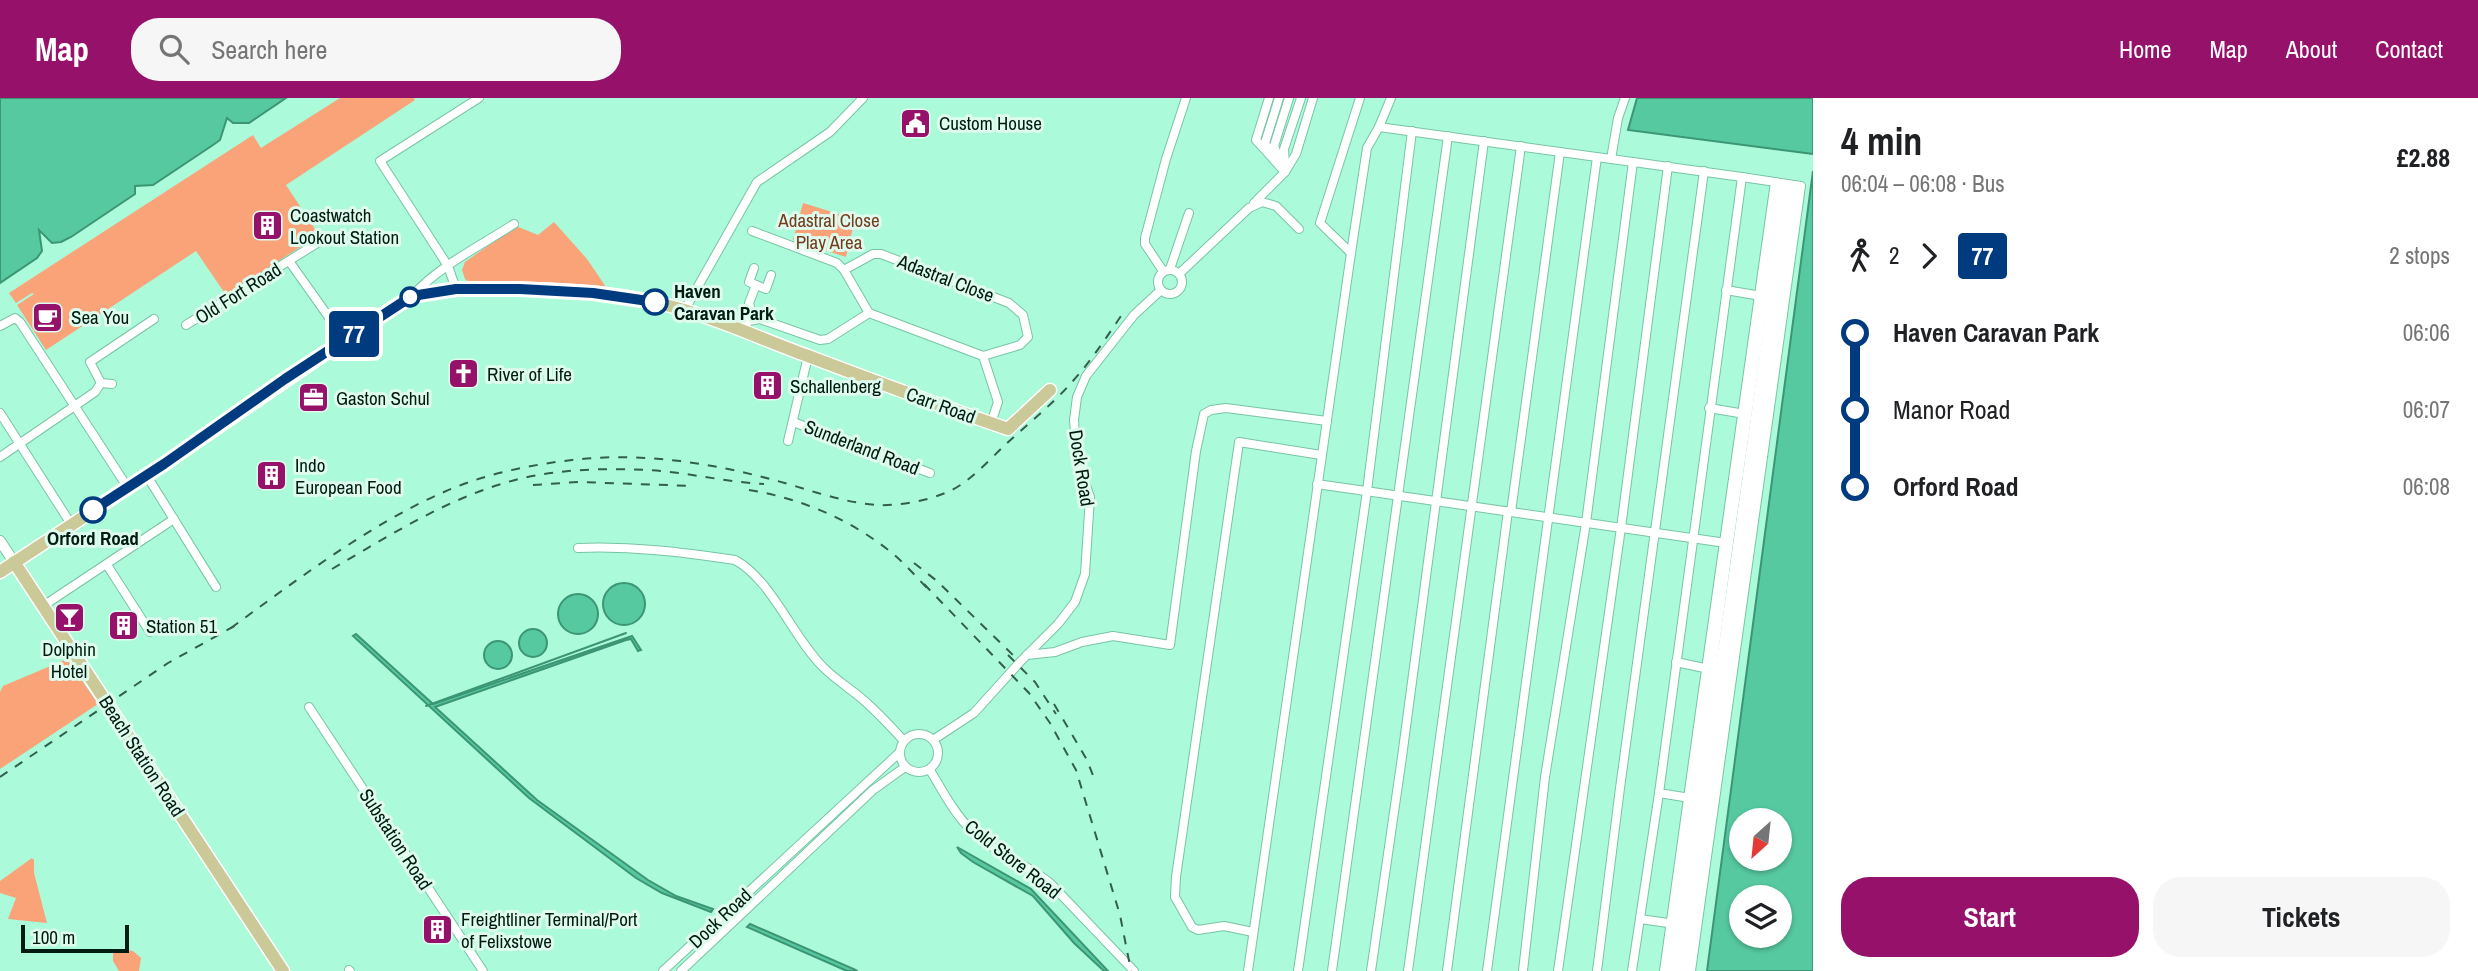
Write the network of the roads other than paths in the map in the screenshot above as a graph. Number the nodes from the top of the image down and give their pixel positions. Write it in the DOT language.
graph roads {
  1 [pos="479,98"];
  2 [pos="863,98"];
  3 [pos="1186,98"];
  4 [pos="1269,98"];
  5 [pos="1279,98"];
  6 [pos="1292,98"];
  7 [pos="1301,98"];
  8 [pos="1313,98"];
  9 [pos="1360,98"];
  10 [pos="1391,98"];
  11 [pos="1625,98"];
  12 [pos="1379,127"];
  13 [pos="1412,131"];
  14 [pos="1448,136"];
  15 [pos="1484,141"];
  16 [pos="1521,146"];
  17 [pos="1560,152"];
  18 [pos="1597,157"];
  19 [pos="1611,159"];
  20 [pos="1633,162"];
  21 [pos="1668,166"];
  22 [pos="1704,171"];
  23 [pos="1285,172"];
  24 [pos="1742,177"];
  25 [pos="1785,183"];
  26 [pos="1249,208"];
  27 [pos="1189,214"];
  28 [pos="513,224"];
  29 [pos="1299,229"];
  30 [pos="752,231"];
  31 [pos="322,240"];
  32 [pos="1350,253"];
  33 [pos="289,261"];
  34 [pos="448,266"];
  35 [pos="754,268"];
  36 [pos="1167,270"];
  37 [pos="844,271"];
  38 [pos="1180,273"];
  39 [pos="771,275"];
  40 [pos="756,285"];
  41 [pos="456,289"];
  42 [pos="1161,290"];
  43 [pos="1726,290"];
  44 [pos="412,296"];
  45 [pos="1771,298"];
  46 [pos="684,311"];
  47 [pos="869,313"];
  48 [pos="753,318"];
  49 [pos="153,319"];
  50 [pos="187,325"];
  51 [pos="0,326"];
  52 [pos="744,331"];
  53 [pos="345,341"];
  54 [pos="808,356"];
  55 [pos="983,356"];
  56 [pos="101,383"];
  57 [pos="112,384"];
  58 [pos="1051,390"];
  59 [pos="74,407"];
  60 [pos="1710,408"];
  61 [pos="0,414"];
  62 [pos="1754,415"];
  63 [pos="1327,421"];
  64 [pos="793,422"];
  65 [pos="991,424"];
  66 [pos="788,442"];
  67 [pos="20,444"];
  68 [pos="1321,455"];
  69 [pos="0,457"];
  70 [pos="930,473"];
  71 [pos="147,476"];
  72 [pos="1317,484"];
  73 [pos="128,488"];
  74 [pos="1367,491"];
  75 [pos="1399,496"];
  76 [pos="1436,501"];
  77 [pos="1471,506"];
  78 [pos="1509,512"];
  79 [pos="1547,517"];
  80 [pos="174,519"];
  81 [pos="1586,523"];
  82 [pos="71,524"];
  83 [pos="1621,528"];
  84 [pos="1656,533"];
  85 [pos="1692,538"];
  86 [pos="0,541"];
  87 [pos="1736,544"];
  88 [pos="578,548"];
  89 [pos="14,562"];
  90 [pos="107,565"];
  91 [pos="0,572"];
  92 [pos="216,587"];
  93 [pos="43,606"];
  94 [pos="150,632"];
  95 [pos="1027,655"];
  96 [pos="1676,662"];
  97 [pos="1719,672"];
  98 [pos="309,707"];
  99 [pos="933,740"];
  100 [pos="904,741"];
  101 [pos="900,752"];
  102 [pos="905,767"];
  103 [pos="930,770"];
  104 [pos="1659,793"];
  105 [pos="1701,800"];
  106 [pos="1640,919"];
  107 [pos="1684,925"];
  108 [pos="1253,932"];
  109 [pos="284,971"];
  110 [pos="484,971"];
  111 [pos="663,971"];
  112 [pos="681,971"];
  113 [pos="1134,971"];
  114 [pos="1248,971"];
  115 [pos="1298,971"];
  116 [pos="1332,971"];
  117 [pos="1371,971"];
  118 [pos="1408,971"];
  119 [pos="1447,971"];
  120 [pos="1487,971"];
  121 [pos="1523,971"];
  122 [pos="1558,971"];
  123 [pos="1597,971"];
  124 [pos="1632,971"];
  125 [pos="1664,971"];
  126 [pos="1671,971"];
  127 [pos="1677,971"];
  128 [pos="1684,971"];
  129 [pos="1691,971"];
  1 -- 34 [label="street"];
  2 -- 46 [label="street"];
  3 -- 36 [label="street"];
  4 -- 23 [label="street"];
  5 -- 23 [label="street"];
  6 -- 23 [label="street"];
  7 -- 23 [label="street"];
  8 -- 23 [label="street"];
  9 -- 32 [label="street"];
  10 -- 12 [label="street"];
  11 -- 19 [label="street"];
  12 -- 13 [label="street"];
  12 -- 32 [label="street"];
  13 -- 14 [label="street"];
  13 -- 74 [label="street"];
  14 -- 15 [label="street"];
  14 -- 75 [label="street"];
  15 -- 16 [label="street"];
  15 -- 76 [label="street"];
  16 -- 17 [label="street"];
  16 -- 77 [label="street"];
  17 -- 18 [label="street"];
  17 -- 78 [label="street"];
  18 -- 19 [label="street"];
  18 -- 79 [label="street"];
  19 -- 20 [label="street"];
  20 -- 21 [label="street"];
  20 -- 81 [label="street"];
  21 -- 22 [label="street"];
  21 -- 83 [label="street"];
  22 -- 24 [label="street"];
  22 -- 84 [label="street"];
  23 -- 26 [label="street"];
  24 -- 25 [label="street"];
  24 -- 43 [label="street"];
  25 -- 45 [label="street"];
  25 -- 45 [label="street"];
  25 -- 45 [label="street"];
  26 -- 29 [label="street"];
  26 -- 38 [label="street"];
  27 -- 36 [label="street"];
  28 -- 34 [label="street"];
  30 -- 37 [label="street"];
  31 -- 33 [label="street, Old Fort Road"];
  32 -- 63 [label="street"];
  33 -- 50 [label="street, Old Fort Road"];
  33 -- 53 [label="street, Old Fort Road"];
  34 -- 41 [label="street"];
  34 -- 44 [label="street"];
  35 -- 40 [label="street"];
  36 -- 38 [label="street"];
  36 -- 42 [label="street"];
  37 -- 47 [label="street"];
  37 -- 55 [label="street, Adastral Close"];
  38 -- 42 [label="street"];
  39 -- 40 [label="street"];
  40 -- 48 [label="street"];
  41 -- 44 [label="main road, Carr Road"];
  41 -- 46 [label="main road, Carr Road"];
  42 -- 95 [label="street, Dock Road"];
  43 -- 45 [label="street"];
  43 -- 60 [label="street"];
  44 -- 53 [label="main road"];
  45 -- 62 [label="street"];
  45 -- 62 [label="street"];
  45 -- 62 [label="street"];
  46 -- 52 [label="main road, Carr Road"];
  47 -- 48 [label="street"];
  47 -- 55 [label="street"];
  48 -- 52 [label="street"];
  49 -- 56 [label="street"];
  51 -- 59 [label="street"];
  52 -- 54 [label="main road, Carr Road"];
  53 -- 71 [label="main road"];
  54 -- 64 [label="street"];
  54 -- 65 [label="main road, Carr Road"];
  55 -- 65 [label="street"];
  56 -- 57 [label="street"];
  56 -- 59 [label="street"];
  58 -- 65 [label="main road, Carr Road"];
  59 -- 67 [label="street"];
  59 -- 73 [label="street"];
  60 -- 62 [label="street"];
  60 -- 85 [label="street"];
  61 -- 67 [label="street"];
  62 -- 87 [label="street"];
  62 -- 87 [label="street"];
  62 -- 87 [label="street"];
  63 -- 68 [label="street"];
  63 -- 95 [label="street"];
  64 -- 66 [label="street"];
  64 -- 70 [label="street, Sunderland Road"];
  67 -- 69 [label="street"];
  67 -- 82 [label="street"];
  68 -- 72 [label="street"];
  68 -- 108 [label="street"];
  71 -- 73 [label="main road"];
  71 -- 80 [label="street"];
  72 -- 74 [label="street"];
  72 -- 108 [label="street"];
  73 -- 82 [label="main road"];
  74 -- 75 [label="street"];
  74 -- 115 [label="street"];
  75 -- 76 [label="street"];
  75 -- 116 [label="street"];
  76 -- 77 [label="street"];
  76 -- 117 [label="street"];
  77 -- 78 [label="street"];
  77 -- 118 [label="street"];
  78 -- 79 [label="street"];
  78 -- 119 [label="street"];
  79 -- 81 [label="street"];
  79 -- 120 [label="street"];
  80 -- 90 [label="street"];
  80 -- 92 [label="street"];
  81 -- 83 [label="street"];
  81 -- 121 [label="street"];
  82 -- 89 [label="main road"];
  83 -- 84 [label="street"];
  83 -- 122 [label="street"];
  84 -- 85 [label="street"];
  84 -- 123 [label="street"];
  85 -- 87 [label="street"];
  85 -- 96 [label="street"];
  86 -- 89 [label="street, Beach Station Road"];
  87 -- 97 [label="street"];
  87 -- 97 [label="street"];
  87 -- 97 [label="street"];
  88 -- 100 [label="street"];
  89 -- 91 [label="main road"];
  89 -- 93 [label="main road, Beach Station Road"];
  90 -- 93 [label="street"];
  90 -- 94 [label="street"];
  93 -- 109 [label="main road, Beach Station Road"];
  95 -- 99 [label="street, Dock Road"];
  96 -- 97 [label="street"];
  96 -- 104 [label="street"];
  97 -- 105 [label="street"];
  97 -- 105 [label="street"];
  97 -- 105 [label="street"];
  98 -- 110 [label="street, Substation Road"];
  99 -- 100 [label="street"];
  99 -- 103 [label="street"];
  100 -- 101 [label="street"];
  101 -- 102 [label="street"];
  101 -- 111 [label="street, Dock Road"];
  102 -- 103 [label="street"];
  102 -- 112 [label="street, Dock Road"];
  103 -- 113 [label="street, Cold Store Road"];
  104 -- 105 [label="street"];
  104 -- 106 [label="street"];
  105 -- 107 [label="street"];
  105 -- 107 [label="street"];
  105 -- 107 [label="street"];
  106 -- 107 [label="street"];
  106 -- 124 [label="street"];
  107 -- 125 [label="street"];
  107 -- 126 [label="street"];
  107 -- 127 [label="street"];
  107 -- 128 [label="street"];
  107 -- 129 [label="street"];
  108 -- 114 [label="street"];
}
